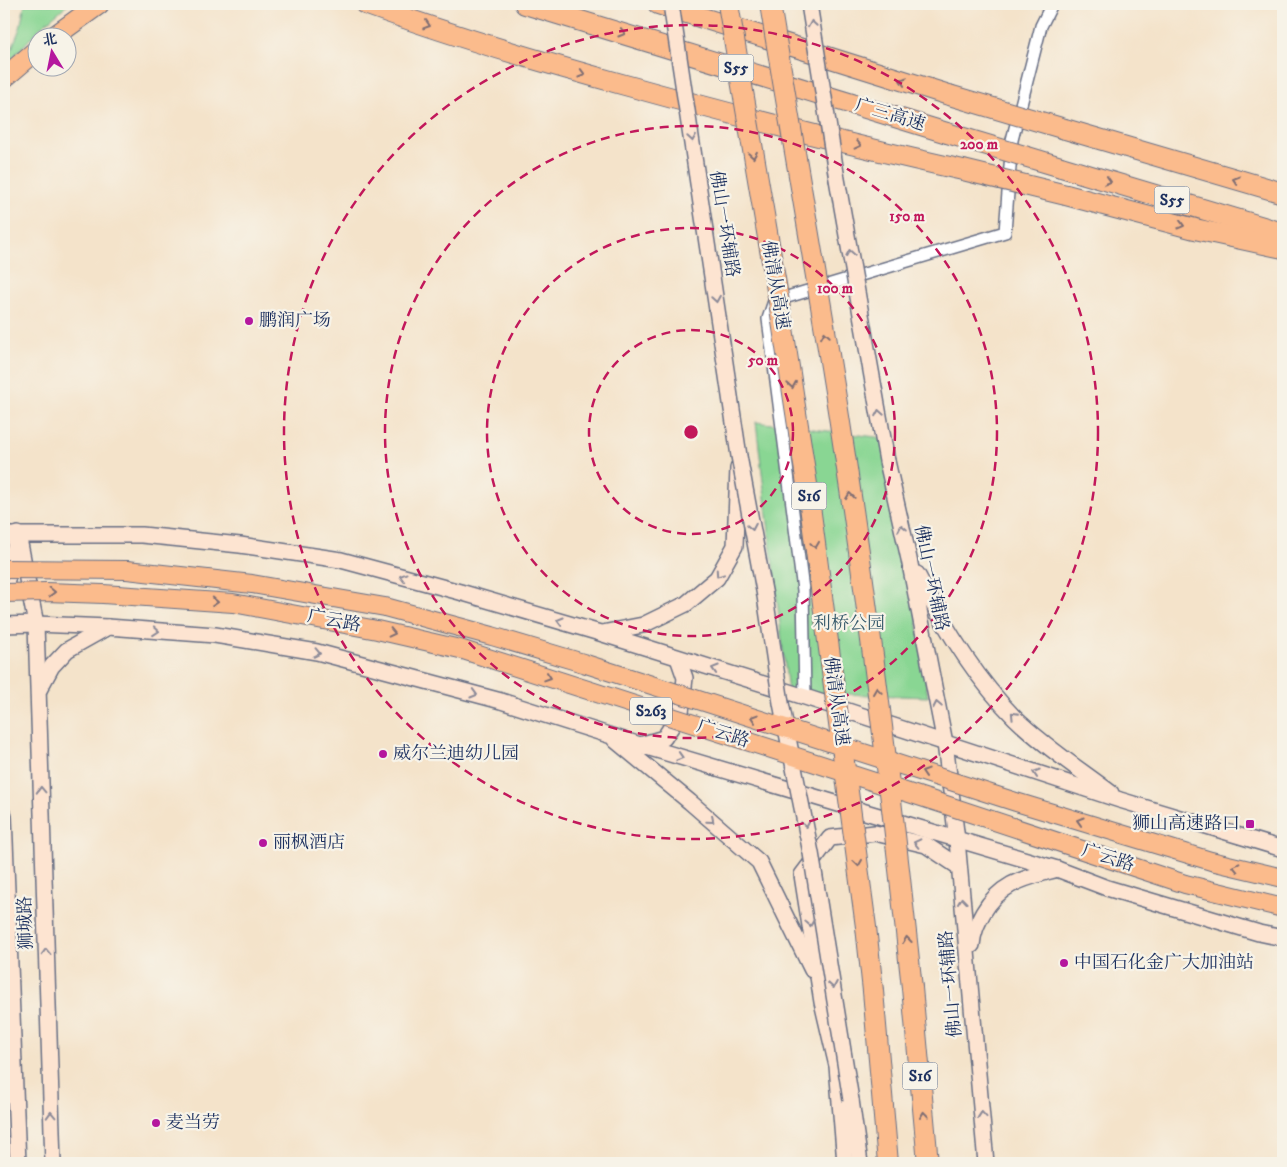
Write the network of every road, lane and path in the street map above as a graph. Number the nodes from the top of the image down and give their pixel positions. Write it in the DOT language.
graph roads {
  1 [pos="99,4"];
  2 [pos="365,4"];
  3 [pos="525,4"];
  4 [pos="658,4"];
  5 [pos="672,4"];
  6 [pos="728,4"];
  7 [pos="770,4"];
  8 [pos="809,4"];
  9 [pos="1052,4"];
  10 [pos="66,28"];
  11 [pos="28,58"];
  12 [pos="4,78"];
  13 [pos="1283,194"];
  14 [pos="1283,233"];
  15 [pos="1283,248"];
  16 [pos="739,456"];
  17 [pos="11,534"];
  18 [pos="909,559"];
  19 [pos="4,569"];
  20 [pos="4,593"];
  21 [pos="36,624"];
  22 [pos="4,625"];
  23 [pos="108,627"];
  24 [pos="600,633"];
  25 [pos="678,658"];
  26 [pos="38,692"];
  27 [pos="805,697"];
  28 [pos="606,733"];
  29 [pos="945,743"];
  30 [pos="640,745"];
  31 [pos="1120,800"];
  32 [pos="4,816"];
  33 [pos="957,840"];
  34 [pos="1283,849"];
  35 [pos="958,867"];
  36 [pos="1057,869"];
  37 [pos="1283,878"];
  38 [pos="1283,908"];
  39 [pos="1283,938"];
  40 [pos="970,974"];
  41 [pos="822,1002"];
  42 [pos="18,1163"];
  43 [pos="52,1163"];
  44 [pos="845,1163"];
  45 [pos="860,1163"];
  46 [pos="888,1163"];
  47 [pos="928,1163"];
  48 [pos="986,1163"];
  1 -- 10 [label="highway"];
  2 -- 15 [label="highway, one-way, bridge"];
  3 -- 14 [label="highway, 广三高速 / S55, one-way, bridge"];
  13 -- 4 [label="highway, 广三高速 / S55, one-way, bridge"];
  5 -- 16 [label="main road, 佛山一环辅路, one-way, bridge"];
  6 -- 46 [label="highway, 佛清从高速 / S16, one-way, bridge"];
  47 -- 7 [label="highway, S16, one-way, bridge"];
  18 -- 8 [label="main road, 佛山一环辅路, one-way, bridge"];
  9 -- 27 [label="street"];
  11 -- 12 [label="highway"];
  16 -- 24 [label="main road, one-way, bridge"];
  16 -- 45 [label="main road, 佛山一环辅路, one-way, bridge"];
  17 -- 20 [label="main road"];
  17 -- 21 [label="main road, 狮城路"];
  24 -- 17 [label="main road, one-way"];
  29 -- 18 [label="main road, 佛山一环辅路, one-way"];
  31 -- 18 [label="main road, one-way"];
  37 -- 19 [label="main road, 广云路 / S263, one-way, bridge"];
  20 -- 38 [label="main road, 广云路 / S263, one-way, bridge"];
  21 -- 22 [label="main road, 广云路 / S263"];
  21 -- 23 [label="main road, 广云路 / S263"];
  21 -- 26 [label="main road, 狮城路"];
  23 -- 26 [label="main road"];
  23 -- 28 [label="main road, 广云路 / S263, one-way"];
  24 -- 25 [label="main road"];
  27 -- 25 [label="main road, one-way"];
  25 -- 30 [label="main road"];
  43 -- 26 [label="main road, 狮城路, one-way"];
  27 -- 29 [label="main road"];
  28 -- 30 [label="main road, 广云路 / S263"];
  28 -- 41 [label="main road, one-way"];
  31 -- 29 [label="main road, one-way"];
  29 -- 33 [label="main road, 佛山一环辅路"];
  30 -- 33 [label="main road, 广云路 / S263, one-way"];
  31 -- 34 [label="main road"];
  32 -- 42 [label="main road, 狮城路"];
  33 -- 35 [label="main road, 佛山一环辅路"];
  33 -- 36 [label="main road, 广云路 / S263"];
  40 -- 35 [label="main road, 佛山一环辅路, one-way"];
  35 -- 41 [label="main road, one-way"];
  36 -- 39 [label="main road, 广云路 / S263"];
  36 -- 40 [label="main road"];
  48 -- 40 [label="main road, 佛山一环辅路, one-way"];
  41 -- 44 [label="main road"];
}
